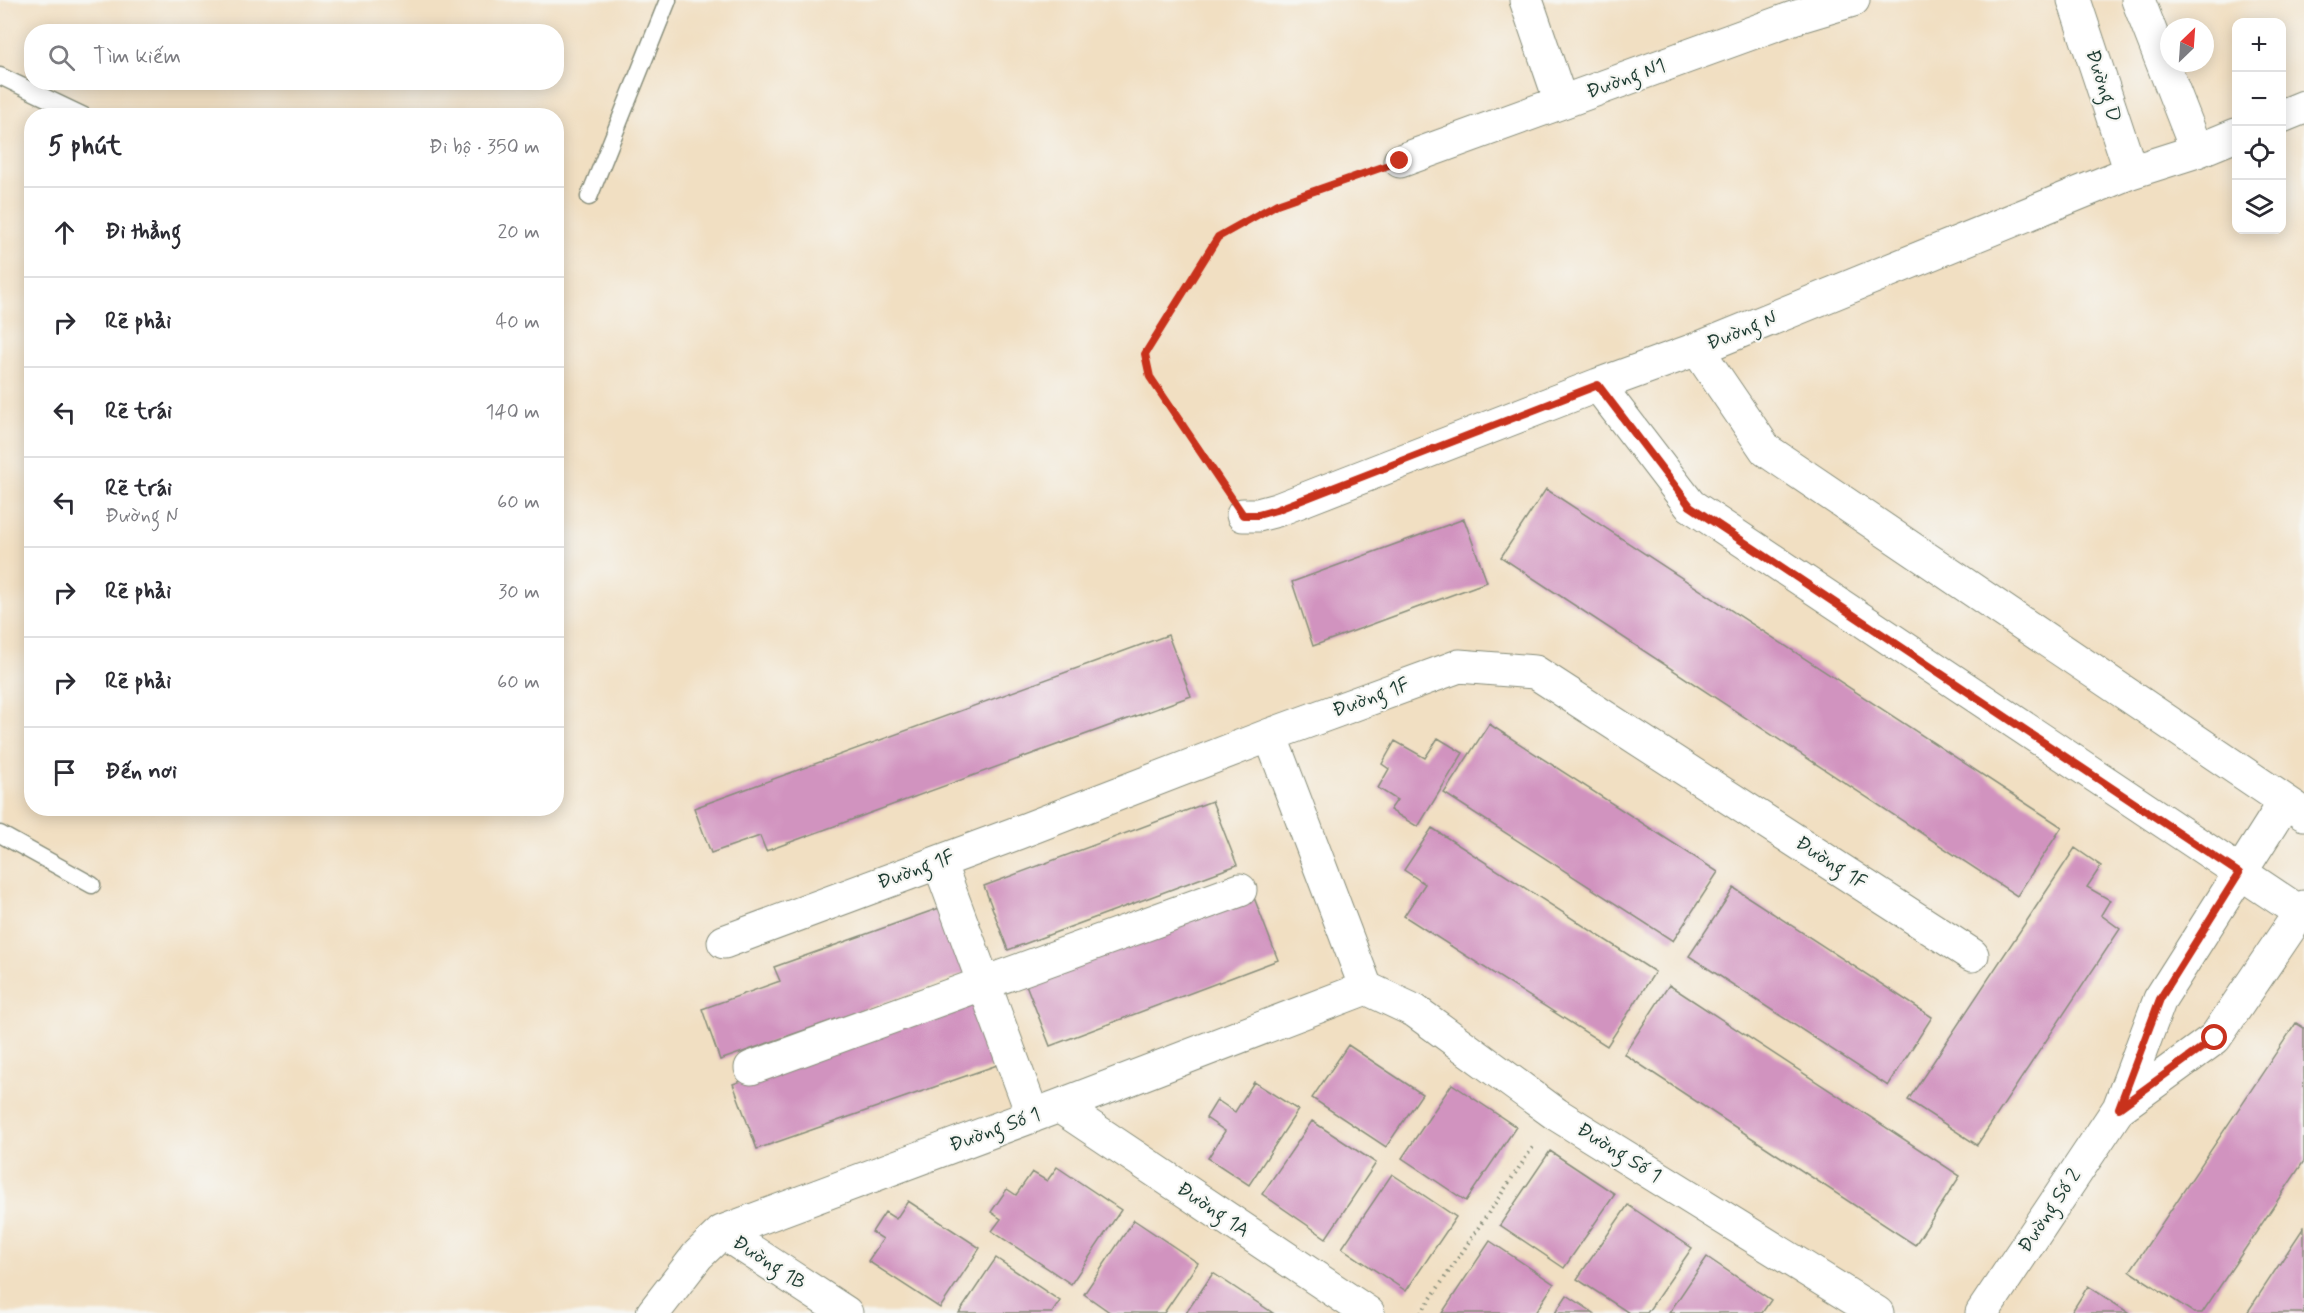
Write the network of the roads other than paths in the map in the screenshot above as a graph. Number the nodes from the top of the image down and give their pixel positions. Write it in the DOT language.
graph roads {
  1 [pos="668,0"];
  2 [pos="1526,0"];
  3 [pos="1853,0"];
  4 [pos="2074,0"];
  5 [pos="2138,0"];
  6 [pos="1790,9"];
  7 [pos="0,76"];
  8 [pos="24,87"];
  9 [pos="29,90"];
  10 [pos="1561,102"];
  11 [pos="2304,107"];
  12 [pos="67,108"];
  13 [pos="2286,114"];
  14 [pos="2232,137"];
  15 [pos="2197,151"];
  16 [pos="1400,161"];
  17 [pos="2132,172"];
  18 [pos="589,197"];
  19 [pos="1697,349"];
  20 [pos="1598,385"];
  21 [pos="1243,515"];
  22 [pos="1270,735"];
  23 [pos="2294,808"];
  24 [pos="0,834"];
  25 [pos="939,862"];
  26 [pos="2239,873"];
  27 [pos="92,885"];
  28 [pos="1240,890"];
  29 [pos="2303,912"];
  30 [pos="724,942"];
  31 [pos="1972,955"];
  32 [pos="984,983"];
  33 [pos="1366,988"];
  34 [pos="751,1068"];
  35 [pos="2119,1108"];
  36 [pos="1046,1111"];
  37 [pos="722,1232"];
  38 [pos="653,1313"];
  39 [pos="846,1313"];
  40 [pos="1368,1313"];
  41 [pos="1877,1313"];
  42 [pos="1982,1313"];
  1 -- 18 [label="lane"];
  2 -- 10 [label="street"];
  3 -- 6 [label="street, Đường N1"];
  4 -- 17 [label="street, Đường D"];
  5 -- 15 [label="street"];
  6 -- 10 [label="street, Đường N1"];
  7 -- 8 [label="lane"];
  9 -- 12 [label="lane"];
  10 -- 16 [label="street, Đường N1"];
  11 -- 13 [label="street"];
  14 -- 15 [label="street, Đường N"];
  15 -- 17 [label="street, Đường N"];
  17 -- 19 [label="street, Đường N"];
  19 -- 20 [label="street, Đường N"];
  19 -- 23 [label="street"];
  20 -- 21 [label="street, Đường N"];
  20 -- 26 [label="street"];
  22 -- 25 [label="street, Đường 1F"];
  22 -- 31 [label="street, Đường 1F"];
  22 -- 33 [label="street"];
  23 -- 26 [label="street"];
  24 -- 27 [label="lane"];
  25 -- 30 [label="street, Đường 1F"];
  25 -- 32 [label="street"];
  26 -- 29 [label="street"];
  26 -- 35 [label="street"];
  28 -- 32 [label="street"];
  29 -- 35 [label="street"];
  32 -- 34 [label="street"];
  32 -- 36 [label="street"];
  33 -- 36 [label="street, Đường Số 1"];
  33 -- 41 [label="street, Đường Số 1"];
  35 -- 42 [label="street, Đường Số 2"];
  36 -- 37 [label="street, Đường Số 1"];
  36 -- 40 [label="street, Đường 1A"];
  37 -- 38 [label="street, Đường Số 1"];
  37 -- 39 [label="street, Đường 1B"];
}
